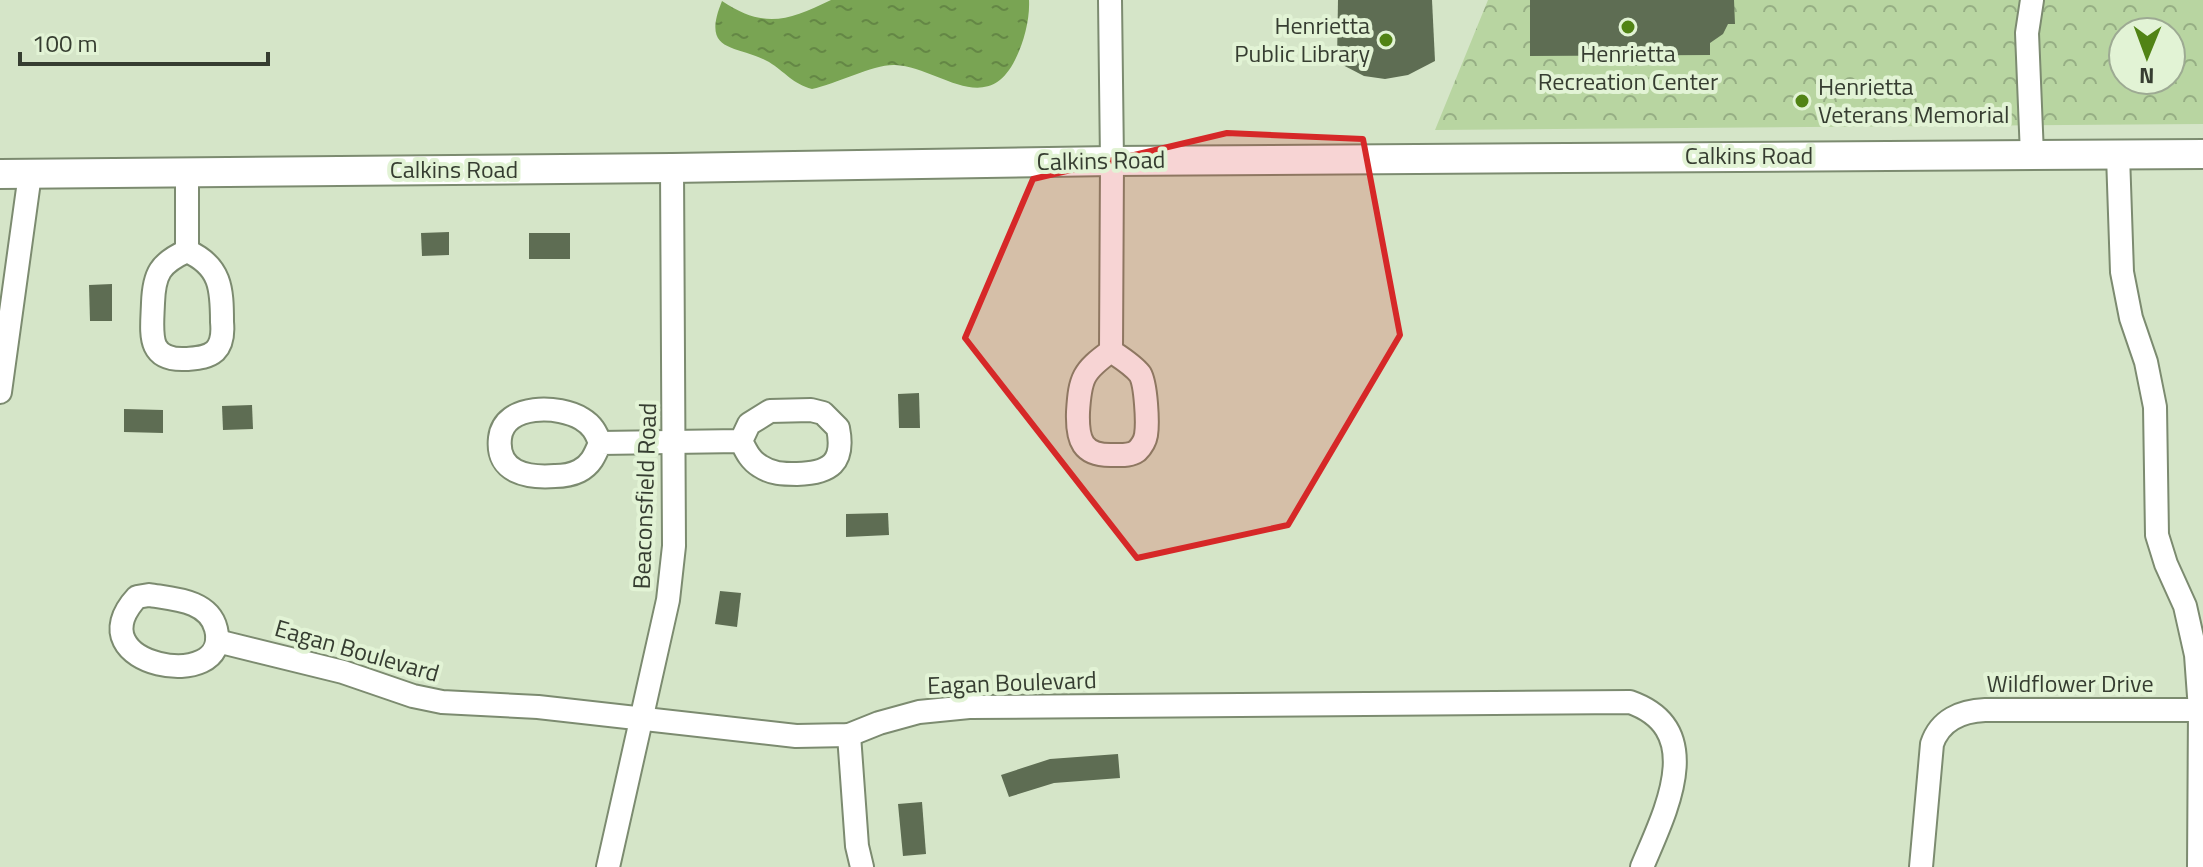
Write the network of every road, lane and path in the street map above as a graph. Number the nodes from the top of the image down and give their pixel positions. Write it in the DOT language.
graph roads {
  1 [pos="1110,0"];
  2 [pos="2032,0"];
  3 [pos="2203,154"];
  4 [pos="2032,155"];
  5 [pos="2118,155"];
  6 [pos="1112,161"];
  7 [pos="672,168"];
  8 [pos="187,171"];
  9 [pos="0,174"];
  10 [pos="30,174"];
  11 [pos="187,251"];
  12 [pos="1111,351"];
  13 [pos="0,392"];
  14 [pos="741,441"];
  15 [pos="674,442"];
  16 [pos="600,443"];
  17 [pos="217,641"];
  18 [pos="2202,710"];
  19 [pos="642,719"];
  20 [pos="849,735"];
  21 [pos="608,867"];
  22 [pos="862,867"];
  23 [pos="1642,867"];
  24 [pos="1921,867"];
  25 [pos="2199,867"];
  1 -- 6 [label="street"];
  2 -- 4 [label="street"];
  3 -- 5 [label="main road, Calkins Road"];
  4 -- 5 [label="main road, Calkins Road"];
  4 -- 6 [label="main road, Calkins Road"];
  5 -- 18 [label="street"];
  6 -- 7 [label="main road, Calkins Road"];
  6 -- 12 [label="street"];
  7 -- 8 [label="main road, Calkins Road"];
  7 -- 15 [label="street, Beaconsfield Road"];
  8 -- 10 [label="main road, Calkins Road"];
  8 -- 11 [label="street"];
  9 -- 10 [label="main road, Calkins Road"];
  10 -- 13 [label="street"];
  11 -- 11 [label="street"];
  12 -- 12 [label="street"];
  14 -- 15 [label="street"];
  15 -- 16 [label="street"];
  15 -- 19 [label="street, Beaconsfield Road"];
  17 -- 19 [label="street, Eagan Boulevard"];
  18 -- 24 [label="street, Wildflower Drive"];
  18 -- 25 [label="street"];
  19 -- 20 [label="street, Eagan Boulevard"];
  19 -- 21 [label="street, Beaconsfield Road"];
  20 -- 22 [label="street"];
  20 -- 23 [label="street, Eagan Boulevard"];
}
